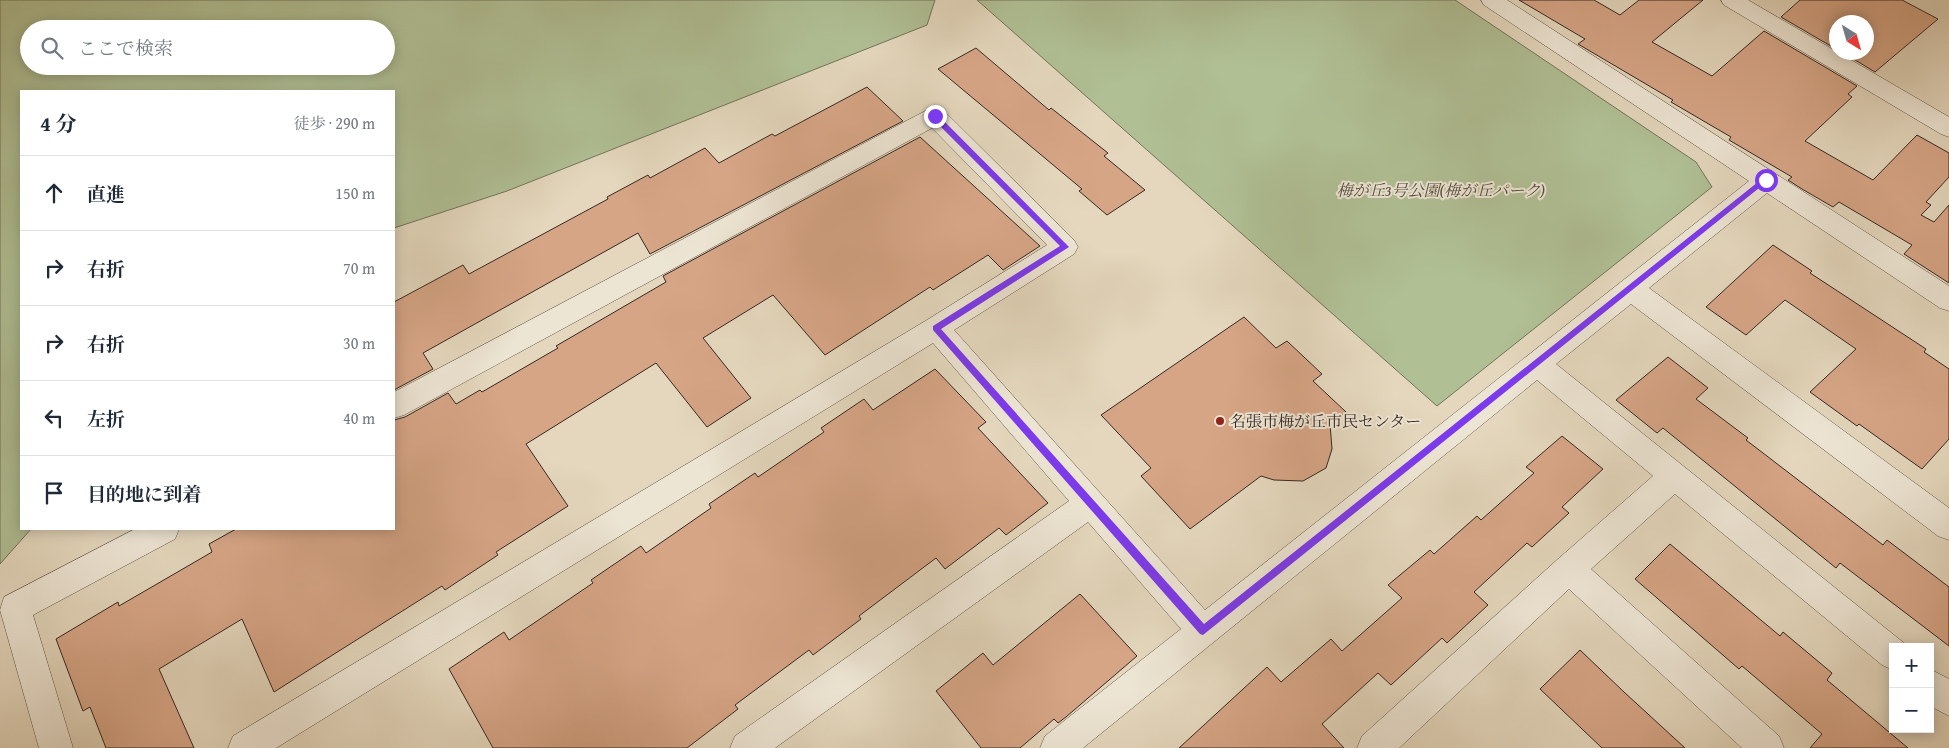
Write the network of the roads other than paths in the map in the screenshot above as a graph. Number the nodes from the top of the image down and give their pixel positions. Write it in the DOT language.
graph roads {
  1 [pos="1492,0"];
  2 [pos="1732,0"];
  3 [pos="1949,128"];
  4 [pos="1766,180"];
  5 [pos="1630,288"];
  6 [pos="1949,300"];
  7 [pos="936,328"];
  8 [pos="1537,364"];
  9 [pos="395,405"];
  10 [pos="1675,476"];
  11 [pos="1090,503"];
  12 [pos="1949,526"];
  13 [pos="162,530"];
  14 [pos="1569,569"];
  15 [pos="1203,631"];
  16 [pos="1889,651"];
  17 [pos="1934,688"];
  18 [pos="1949,700"];
  19 [pos="1381,746"];
  20 [pos="56,748"];
  21 [pos="245,748"];
  22 [pos="747,748"];
  23 [pos="1057,748"];
  24 [pos="1767,748"];
  1 -- 4 [label="street"];
  2 -- 3 [label="street"];
  4 -- 5 [label="street"];
  4 -- 6 [label="street"];
  5 -- 8 [label="street"];
  5 -- 12 [label="street"];
  7 -- 9 [label="street"];
  7 -- 11 [label="street"];
  7 -- 21 [label="street"];
  8 -- 10 [label="street"];
  8 -- 15 [label="street"];
  10 -- 14 [label="street"];
  10 -- 16 [label="street"];
  11 -- 15 [label="street"];
  11 -- 22 [label="street"];
  13 -- 20 [label="street"];
  14 -- 19 [label="street"];
  14 -- 24 [label="street"];
  15 -- 23 [label="street"];
  17 -- 18 [label="street"];
}
